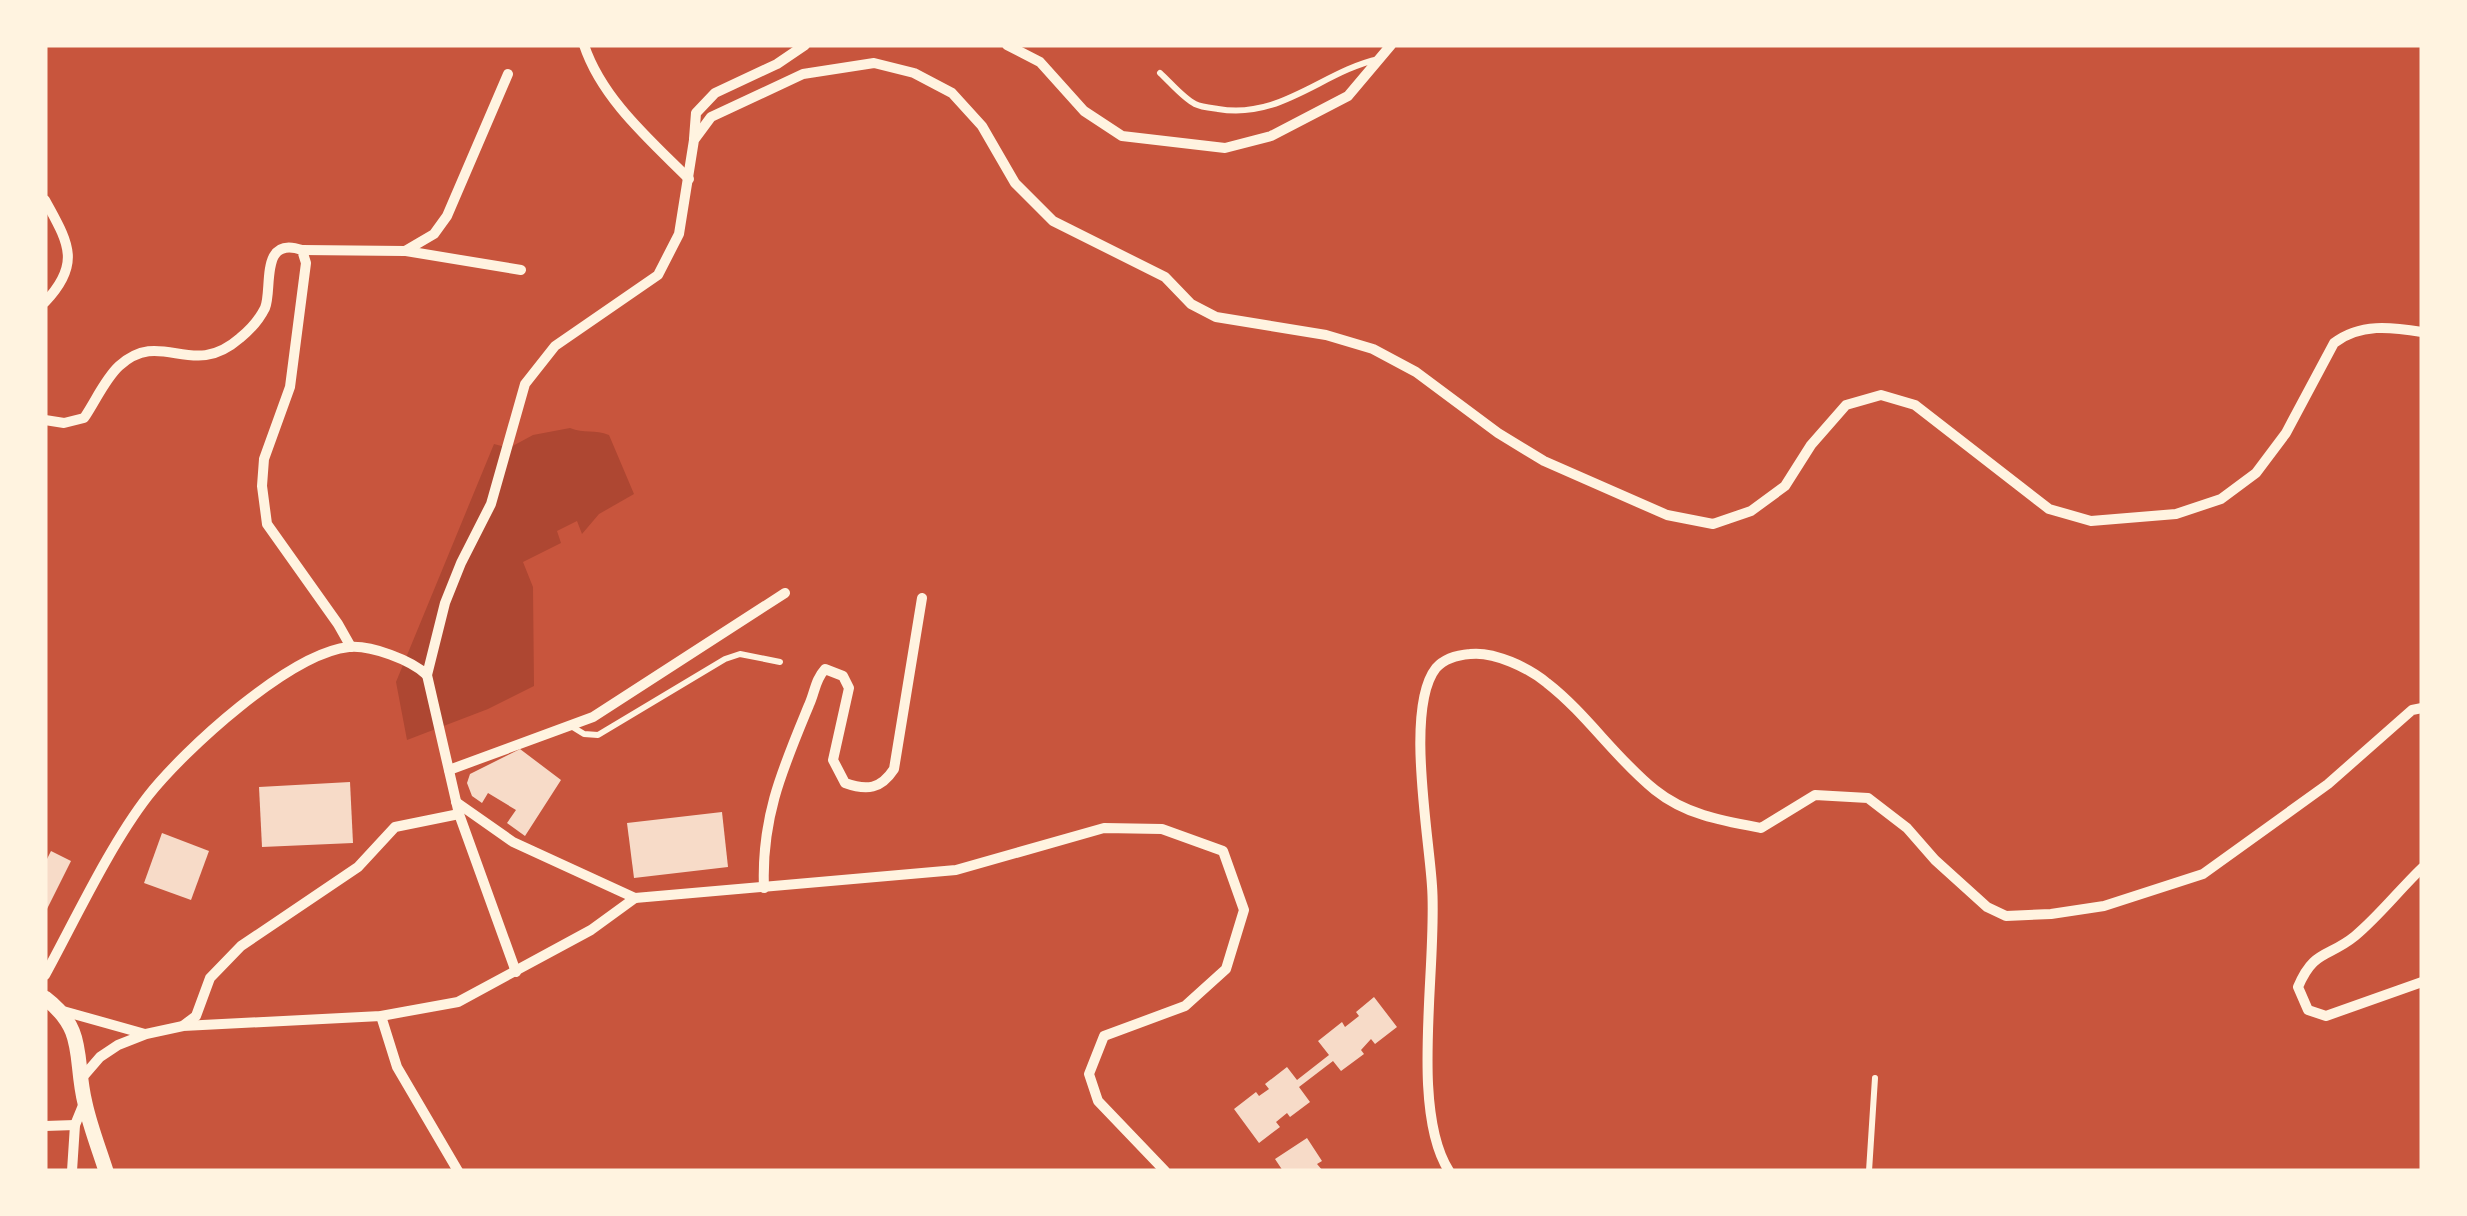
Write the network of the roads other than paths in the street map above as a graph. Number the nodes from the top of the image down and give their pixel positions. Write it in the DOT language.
graph roads {
  1 [pos="584,45"];
  2 [pos="805,45"];
  3 [pos="1008,45"];
  4 [pos="1391,45"];
  5 [pos="1380,59"];
  6 [pos="1160,73"];
  7 [pos="508,74"];
  8 [pos="694,140"];
  9 [pos="689,179"];
  10 [pos="45,200"];
  11 [pos="302,250"];
  12 [pos="405,251"];
  13 [pos="521,270"];
  14 [pos="45,302"];
  15 [pos="2422,332"];
  16 [pos="45,420"];
  17 [pos="785,593"];
  18 [pos="922,598"];
  19 [pos="351,647"];
  20 [pos="780,662"];
  21 [pos="426,675"];
  22 [pos="2422,708"];
  23 [pos="570,725"];
  24 [pos="448,770"];
  25 [pos="457,808"];
  26 [pos="2422,868"];
  27 [pos="764,888"];
  28 [pos="635,898"];
  29 [pos="516,972"];
  30 [pos="45,976"];
  31 [pos="2422,982"];
  32 [pos="45,998"];
  33 [pos="63,1011"];
  34 [pos="380,1016"];
  35 [pos="183,1026"];
  36 [pos="146,1034"];
  37 [pos="1876,1078"];
  38 [pos="81,1079"];
  39 [pos="84,1102"];
  40 [pos="74,1125"];
  41 [pos="45,1126"];
  42 [pos="72,1171"];
  43 [pos="106,1171"];
  44 [pos="458,1171"];
  45 [pos="1165,1171"];
  46 [pos="1448,1171"];
  47 [pos="1869,1171"];
  1 -- 9 [label="street"];
  2 -- 8 [label="street"];
  3 -- 5 [label="street"];
  4 -- 5 [label="street"];
  5 -- 6 [label="lane"];
  7 -- 12 [label="street"];
  8 -- 9 [label="street"];
  8 -- 15 [label="street"];
  9 -- 21 [label="street"];
  10 -- 14 [label="street"];
  11 -- 12 [label="street"];
  11 -- 16 [label="street"];
  11 -- 19 [label="street"];
  12 -- 13 [label="street"];
  17 -- 23 [label="street"];
  18 -- 27 [label="street"];
  19 -- 21 [label="street"];
  19 -- 30 [label="street"];
  20 -- 23 [label="lane"];
  21 -- 24 [label="street"];
  22 -- 46 [label="street"];
  23 -- 24 [label="street"];
  24 -- 25 [label="street"];
  25 -- 28 [label="street"];
  25 -- 29 [label="street"];
  25 -- 35 [label="street"];
  26 -- 31 [label="street"];
  27 -- 28 [label="street"];
  27 -- 45 [label="street"];
  28 -- 29 [label="street"];
  29 -- 34 [label="street"];
  32 -- 33 [label="street"];
  33 -- 36 [label="street"];
  33 -- 38 [label="street"];
  34 -- 35 [label="street"];
  34 -- 44 [label="street"];
  35 -- 36 [label="street"];
  36 -- 38 [label="street"];
  37 -- 47 [label="lane"];
  38 -- 39 [label="street"];
  39 -- 40 [label="street"];
  39 -- 43 [label="street"];
  40 -- 41 [label="street"];
  40 -- 42 [label="street"];
}
